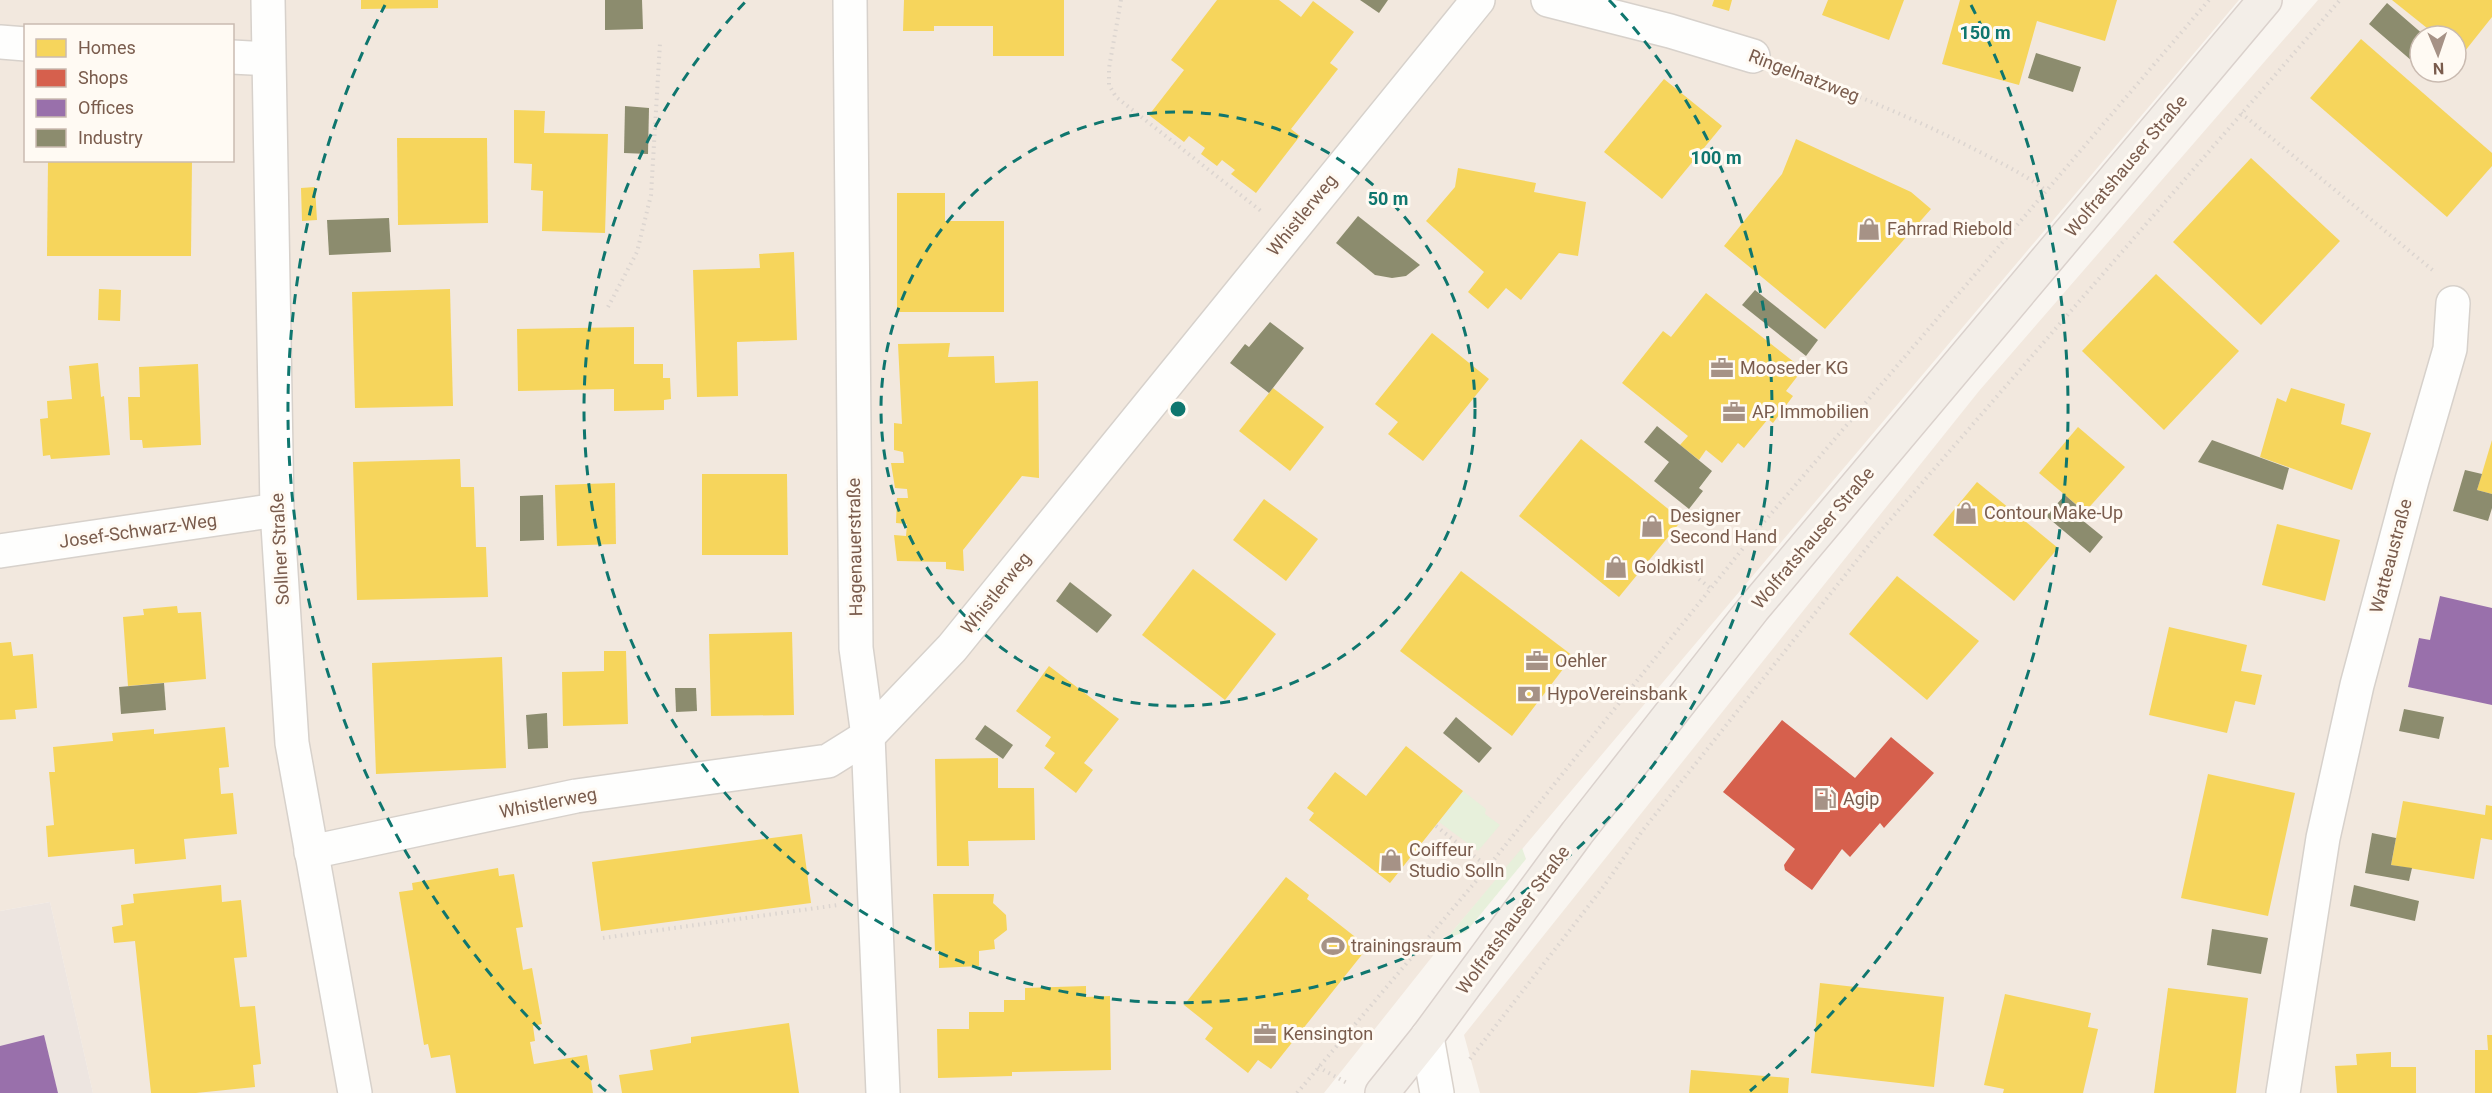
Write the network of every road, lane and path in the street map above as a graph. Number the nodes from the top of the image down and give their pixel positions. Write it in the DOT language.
graph roads {
  1 [pos="268,0"];
  2 [pos="850,0"];
  3 [pos="1121,0"];
  4 [pos="1478,0"];
  5 [pos="1548,0"];
  6 [pos="2209,0"];
  7 [pos="2265,0"];
  8 [pos="2340,0"];
  9 [pos="0,42"];
  10 [pos="660,43"];
  11 [pos="24,44"];
  12 [pos="1753,56"];
  13 [pos="234,57"];
  14 [pos="268,59"];
  15 [pos="2241,113"];
  16 [pos="2045,190"];
  17 [pos="1287,232"];
  18 [pos="2454,303"];
  19 [pos="608,307"];
  20 [pos="277,510"];
  21 [pos="1869,546"];
  22 [pos="0,551"];
  23 [pos="1875,551"];
  24 [pos="1699,579"];
  25 [pos="1711,588"];
  26 [pos="868,736"];
  27 [pos="1436,826"];
  28 [pos="311,852"];
  29 [pos="1488,867"];
  30 [pos="875,899"];
  31 [pos="603,938"];
  32 [pos="1427,1037"];
  33 [pos="1465,1065"];
  34 [pos="1318,1067"];
  35 [pos="1370,1090"];
  36 [pos="355,1093"];
  37 [pos="883,1093"];
  38 [pos="1297,1093"];
  39 [pos="1437,1093"];
  40 [pos="2283,1093"];
  1 -- 14 [label="street, Sollner Straße"];
  2 -- 26 [label="street, Hagenauerstraße"];
  3 -- 17 [label="path"];
  4 -- 17 [label="street, Whistlerweg"];
  5 -- 12 [label="street, Ringelnatzweg"];
  6 -- 16 [label="path"];
  7 -- 32 [label="main road, Wolfratshauser Straße"];
  8 -- 15 [label="path"];
  9 -- 11 [label="street"];
  10 -- 19 [label="path"];
  12 -- 16 [label="path, Ringelnatzweg"];
  13 -- 14 [label="street"];
  14 -- 20 [label="street, Sollner Straße"];
  15 -- 18 [label="path"];
  15 -- 21 [label="path"];
  16 -- 25 [label="path"];
  17 -- 26 [label="street, Whistlerweg"];
  18 -- 40 [label="street, Watteaustraße"];
  20 -- 22 [label="street, Josef-Schwarz-Weg"];
  20 -- 28 [label="street, Sollner Straße"];
  21 -- 23 [label="path"];
  21 -- 33 [label="path"];
  24 -- 25 [label="path"];
  25 -- 29 [label="path"];
  26 -- 28 [label="street, Whistlerweg"];
  26 -- 30 [label="street, Hagenauerstraße"];
  27 -- 29 [label="path"];
  28 -- 36 [label="street, Sollner Straße"];
  29 -- 34 [label="path"];
  30 -- 31 [label="path"];
  30 -- 37 [label="street, Hagenauerstraße"];
  32 -- 35 [label="main road, Wolfratshauser Straße"];
  32 -- 39 [label="street"];
  34 -- 35 [label="path"];
  34 -- 38 [label="path"];
}
